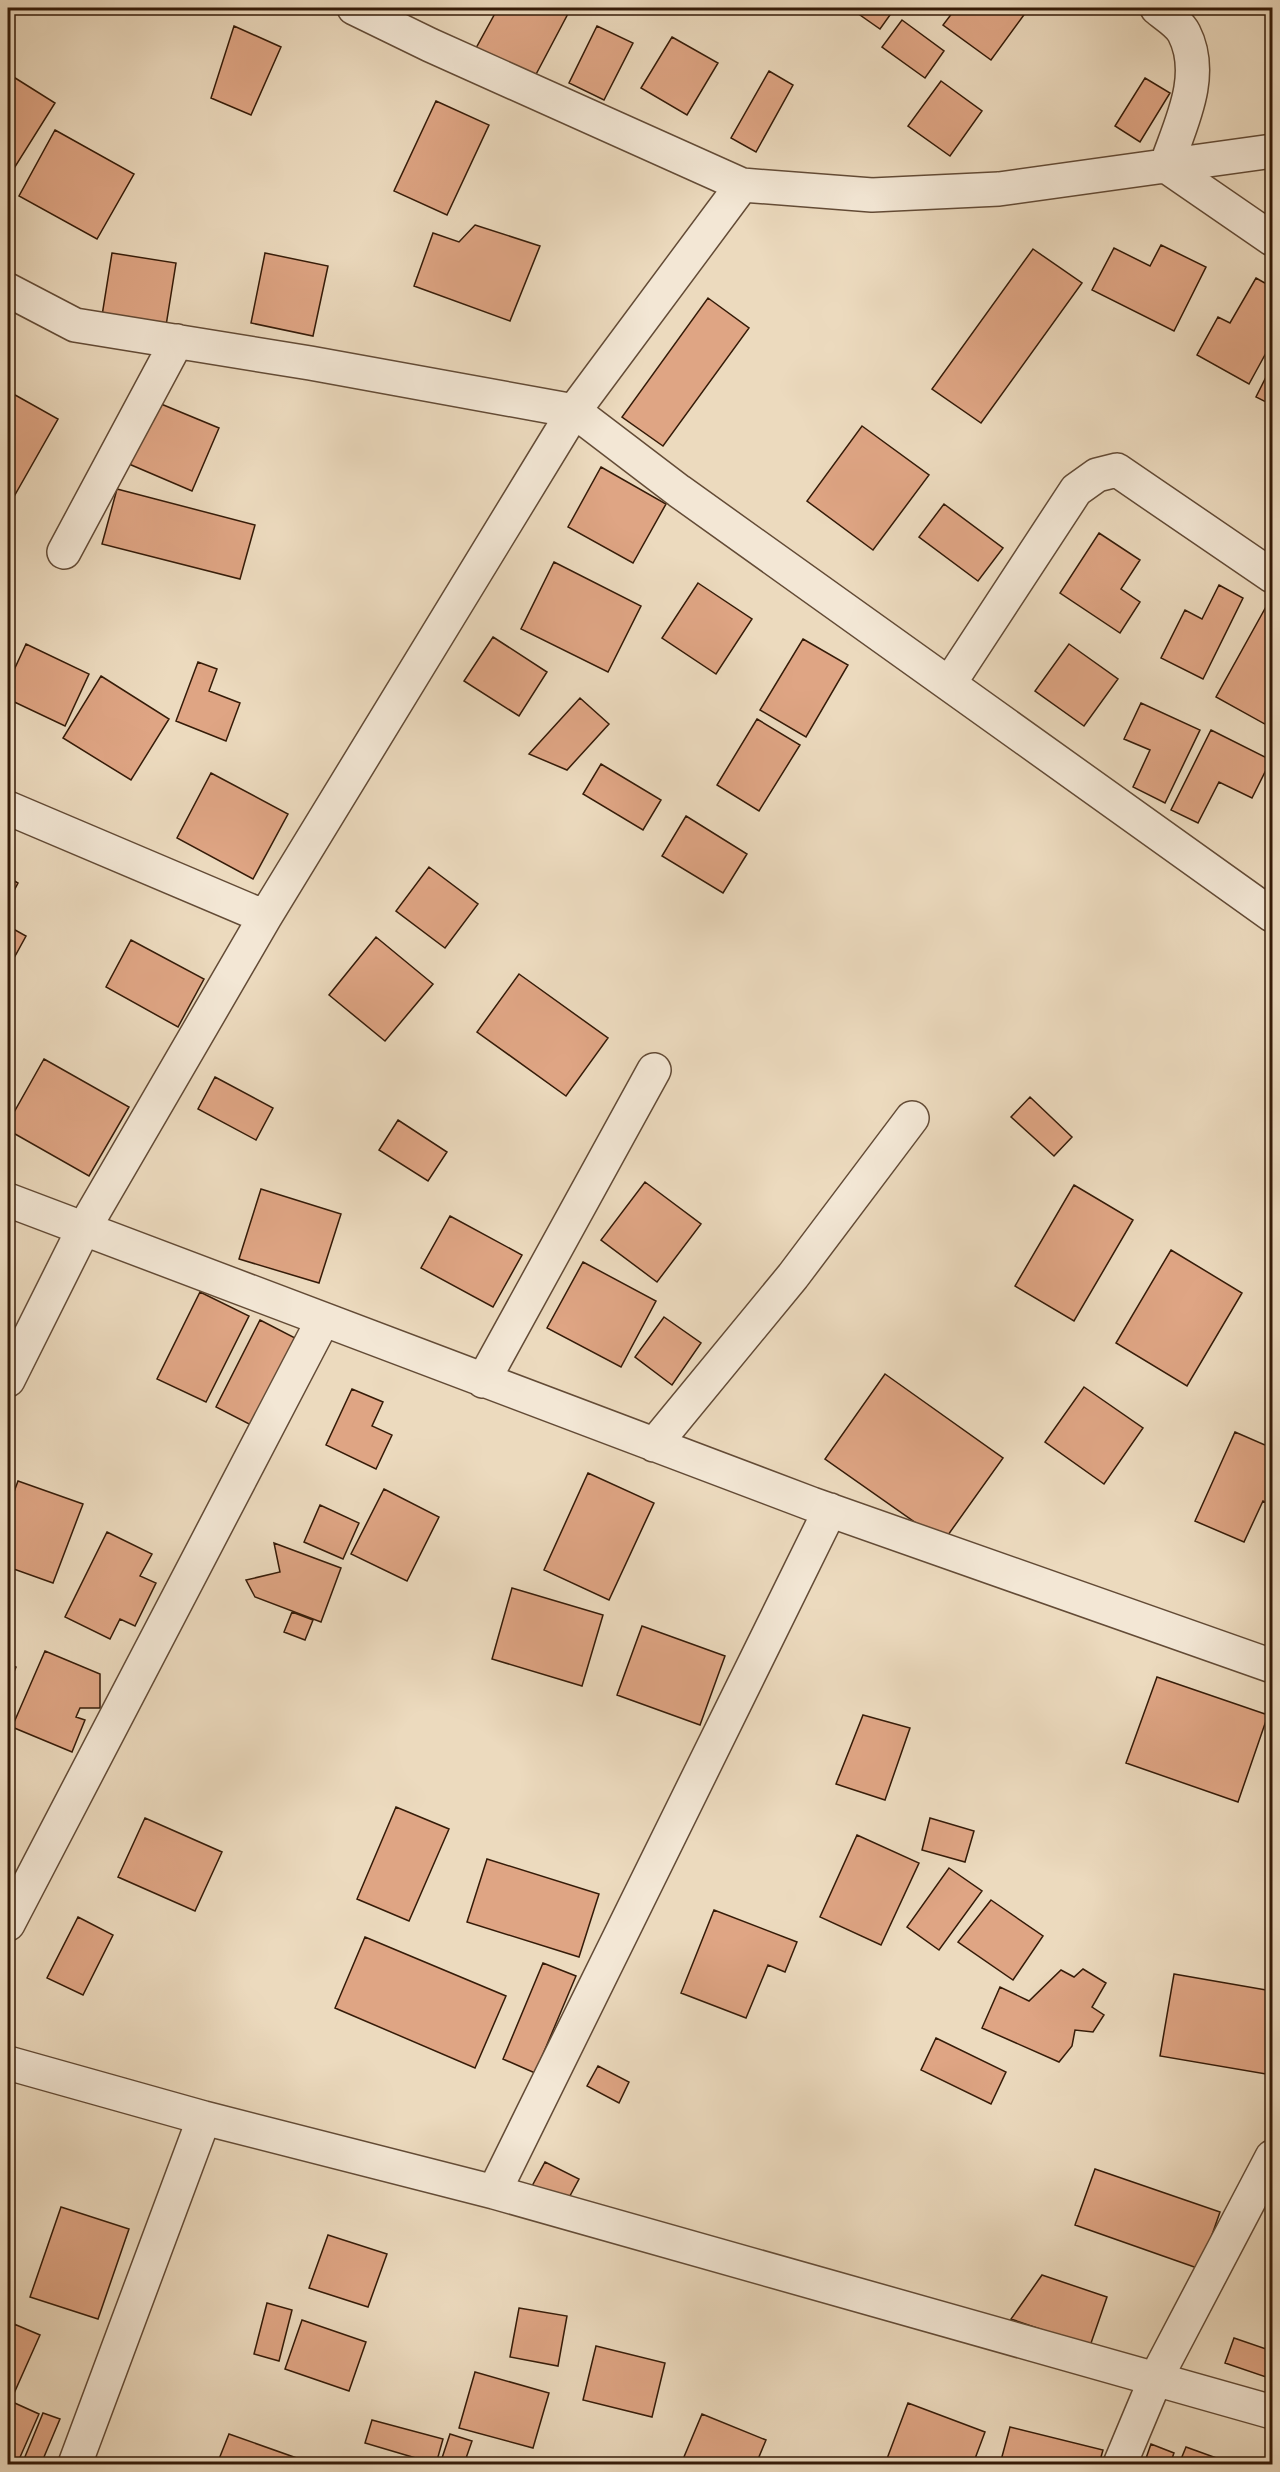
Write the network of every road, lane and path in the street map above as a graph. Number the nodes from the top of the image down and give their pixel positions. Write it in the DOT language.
graph roads {
  1 [pos="354,8"];
  2 [pos="1157,8"];
  3 [pos="1272,151"];
  4 [pos="1166,166"];
  5 [pos="742,185"];
  6 [pos="1272,239"];
  7 [pos="8,290"];
  8 [pos="177,341"];
  9 [pos="574,411"];
  10 [pos="64,552"];
  11 [pos="1272,576"];
  12 [pos="949,684"];
  13 [pos="8,808"];
  14 [pos="1272,915"];
  15 [pos="265,918"];
  16 [pos="654,1070"];
  17 [pos="912,1118"];
  18 [pos="8,1200"];
  19 [pos="83,1230"];
  20 [pos="324,1320"];
  21 [pos="8,1380"];
  22 [pos="483,1380"];
  23 [pos="654,1444"];
  24 [pos="830,1510"];
  25 [pos="1272,1666"];
  26 [pos="8,1924"];
  27 [pos="8,2063"];
  28 [pos="204,2118"];
  29 [pos="1272,2157"];
  30 [pos="494,2192"];
  31 [pos="1156,2378"];
  32 [pos="1272,2412"];
  33 [pos="75,2464"];
  34 [pos="1120,2464"];
  1 -- 5 [label="street"];
  2 -- 4 [label="street"];
  3 -- 4 [label="street"];
  4 -- 5 [label="street"];
  4 -- 6 [label="street"];
  5 -- 9 [label="street"];
  7 -- 8 [label="street"];
  8 -- 9 [label="street"];
  8 -- 10 [label="street"];
  9 -- 12 [label="street"];
  9 -- 15 [label="street"];
  11 -- 12 [label="street"];
  12 -- 14 [label="street"];
  13 -- 15 [label="street"];
  15 -- 19 [label="street"];
  16 -- 22 [label="street"];
  17 -- 23 [label="street"];
  18 -- 19 [label="street"];
  19 -- 20 [label="street"];
  19 -- 21 [label="street"];
  20 -- 22 [label="street"];
  20 -- 26 [label="street"];
  22 -- 23 [label="street"];
  23 -- 24 [label="street"];
  24 -- 25 [label="street"];
  24 -- 30 [label="street"];
  27 -- 28 [label="street"];
  28 -- 30 [label="street"];
  28 -- 33 [label="street"];
  29 -- 31 [label="street"];
  30 -- 31 [label="street"];
  31 -- 32 [label="street"];
  31 -- 34 [label="street"];
}
